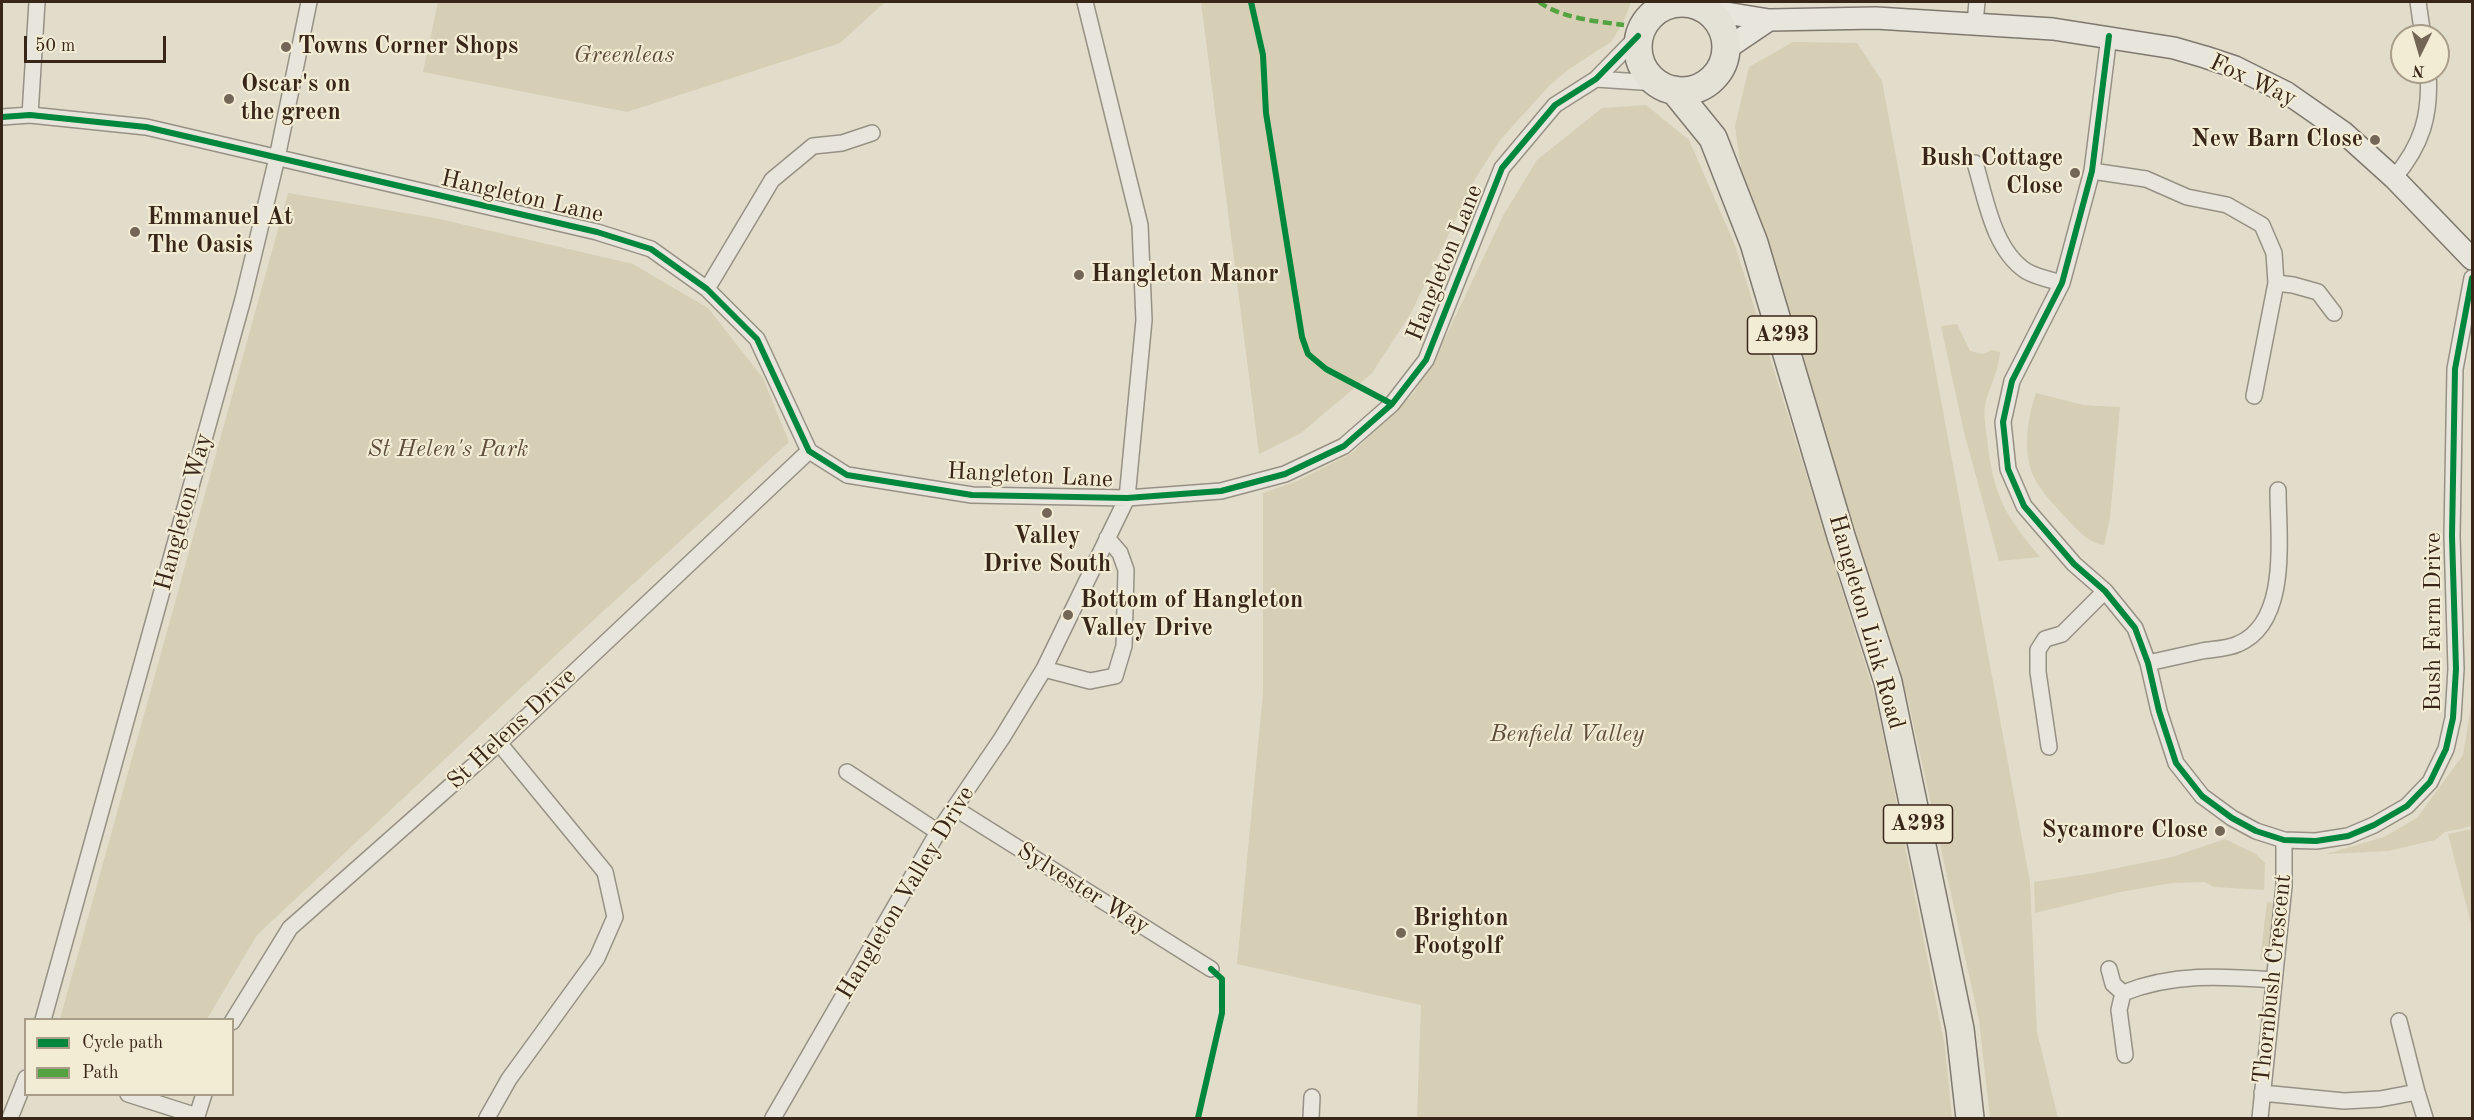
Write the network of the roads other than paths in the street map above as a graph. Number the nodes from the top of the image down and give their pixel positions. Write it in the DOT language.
graph roads {
  1 [pos="37,2"];
  2 [pos="309,2"];
  3 [pos="1085,2"];
  4 [pos="1977,2"];
  5 [pos="2418,2"];
  6 [pos="1696,5"];
  7 [pos="1644,19"];
  8 [pos="1769,20"];
  9 [pos="1975,23"];
  10 [pos="2421,24"];
  11 [pos="2109,36"];
  12 [pos="1726,49"];
  13 [pos="1712,78"];
  14 [pos="1596,79"];
  15 [pos="2429,84"];
  16 [pos="1665,86"];
  17 [pos="30,115"];
  18 [pos="2,117"];
  19 [pos="872,133"];
  20 [pos="1713,138"];
  21 [pos="277,158"];
  22 [pos="1975,163"];
  23 [pos="2092,171"];
  24 [pos="2394,178"];
  25 [pos="2472,259"];
  26 [pos="2472,278"];
  27 [pos="2062,283"];
  28 [pos="2276,283"];
  29 [pos="707,289"];
  30 [pos="2334,313"];
  31 [pos="2467,328"];
  32 [pos="2254,396"];
  33 [pos="809,451"];
  34 [pos="2278,490"];
  35 [pos="1128,498"];
  36 [pos="1107,538"];
  37 [pos="2105,591"];
  38 [pos="2148,663"];
  39 [pos="1044,669"];
  40 [pos="498,743"];
  41 [pos="2049,747"];
  42 [pos="847,772"];
  43 [pos="956,809"];
  44 [pos="938,832"];
  45 [pos="2284,840"];
  46 [pos="1211,969"];
  47 [pos="2109,969"];
  48 [pos="2274,980"];
  49 [pos="2123,993"];
  50 [pos="44,1018"];
  51 [pos="234,1019"];
  52 [pos="2399,1021"];
  53 [pos="2125,1055"];
  54 [pos="24,1083"];
  55 [pos="2417,1092"];
  56 [pos="2262,1093"];
  57 [pos="131,1096"];
  58 [pos="204,1096"];
  59 [pos="1312,1097"];
  60 [pos="197,1117"];
  61 [pos="10,1119"];
  62 [pos="487,1119"];
  63 [pos="773,1119"];
  64 [pos="1311,1119"];
  65 [pos="1970,1119"];
  66 [pos="2260,1119"];
  67 [pos="2425,1119"];
  1 -- 17 [label="street"];
  2 -- 21 [label="street, Hangleton Way"];
  3 -- 35 [label="street, Hangleton Valley Drive"];
  4 -- 9 [label="street"];
  5 -- 10 [label="street"];
  6 -- 7 [label="highway"];
  6 -- 8 [label="street"];
  6 -- 12 [label="highway"];
  7 -- 14 [label="street, Hangleton Lane"];
  7 -- 16 [label="highway"];
  8 -- 9 [label="street"];
  8 -- 12 [label="street"];
  9 -- 11 [label="street, Fox Way"];
  11 -- 23 [label="street, Bush Farm Drive"];
  11 -- 24 [label="street, Fox Way"];
  12 -- 13 [label="highway"];
  13 -- 16 [label="highway"];
  13 -- 20 [label="highway, Hangleton Link Road / A293"];
  14 -- 16 [label="street"];
  14 -- 35 [label="street, Hangleton Lane"];
  15 -- 24 [label="street"];
  16 -- 20 [label="highway, Hangleton Link Road / A293"];
  17 -- 18 [label="street, Hangleton Lane"];
  17 -- 21 [label="street, Hangleton Lane"];
  19 -- 29 [label="street"];
  20 -- 65 [label="highway, Hangleton Link Road / A293"];
  21 -- 29 [label="street, Hangleton Lane"];
  21 -- 50 [label="street, Hangleton Way"];
  22 -- 27 [label="street"];
  23 -- 27 [label="street, Bush Farm Drive"];
  23 -- 28 [label="street"];
  24 -- 25 [label="street, Fox Way"];
  26 -- 31 [label="street, Bush Farm Drive"];
  27 -- 37 [label="street, Bush Farm Drive"];
  28 -- 30 [label="street"];
  28 -- 32 [label="street"];
  29 -- 33 [label="street, Hangleton Lane"];
  31 -- 45 [label="street, Bush Farm Drive"];
  33 -- 35 [label="street, Hangleton Lane"];
  33 -- 40 [label="street, St Helens Drive"];
  34 -- 38 [label="street"];
  35 -- 36 [label="street, Hangleton Valley Drive"];
  36 -- 39 [label="street, Hangleton Valley Drive"];
  36 -- 39 [label="street"];
  37 -- 38 [label="street, Bush Farm Drive"];
  37 -- 41 [label="street"];
  38 -- 45 [label="street, Bush Farm Drive"];
  39 -- 43 [label="street, Hangleton Valley Drive"];
  40 -- 51 [label="street, St Helens Drive"];
  40 -- 62 [label="street"];
  42 -- 44 [label="street"];
  43 -- 44 [label="street, Hangleton Valley Drive"];
  43 -- 46 [label="street, Sylvester Way"];
  44 -- 63 [label="street, Hangleton Valley Drive"];
  45 -- 48 [label="street, Thornbush Crescent"];
  47 -- 49 [label="street"];
  48 -- 49 [label="street"];
  48 -- 56 [label="street, Thornbush Crescent"];
  49 -- 53 [label="street"];
  52 -- 55 [label="street"];
  54 -- 61 [label="street"];
  55 -- 56 [label="street"];
  55 -- 67 [label="street"];
  56 -- 66 [label="street, Thornbush Crescent"];
  57 -- 60 [label="street"];
  58 -- 60 [label="street"];
  59 -- 64 [label="street"];
}
